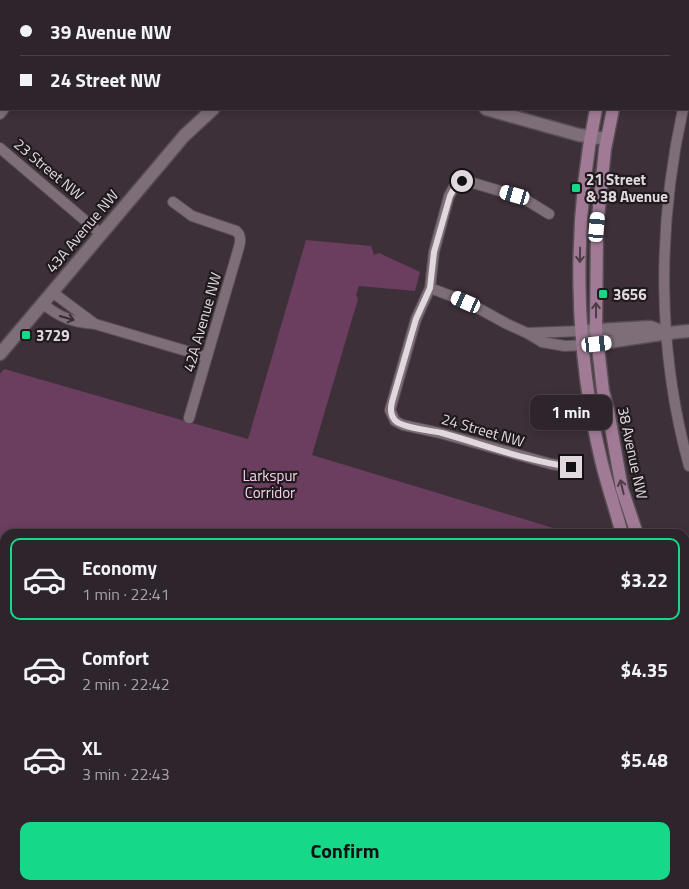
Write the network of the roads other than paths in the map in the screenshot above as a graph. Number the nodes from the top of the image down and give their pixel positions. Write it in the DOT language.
graph roads {
  1 [pos="212,110"];
  2 [pos="490,110"];
  3 [pos="596,110"];
  4 [pos="613,110"];
  5 [pos="683,110"];
  6 [pos="591,137"];
  7 [pos="607,139"];
  8 [pos="0,148"];
  9 [pos="173,202"];
  10 [pos="549,214"];
  11 [pos="101,234"];
  12 [pos="430,288"];
  13 [pos="52,292"];
  14 [pos="42,304"];
  15 [pos="95,324"];
  16 [pos="596,330"];
  17 [pos="582,331"];
  18 [pos="689,331"];
  19 [pos="666,332"];
  20 [pos="527,333"];
  21 [pos="597,344"];
  22 [pos="583,345"];
  23 [pos="0,354"];
  24 [pos="207,357"];
  25 [pos="189,418"];
  26 [pos="689,466"];
  27 [pos="571,467"];
  28 [pos="621,529"];
  29 [pos="635,529"];
  1 -- 11 [label="street, 43A Avenue NW"];
  2 -- 6 [label="street"];
  3 -- 6 [label="main road, 38 Avenue NW"];
  4 -- 7 [label="main road, 38 Avenue NW"];
  5 -- 19 [label="street"];
  6 -- 7 [label="street"];
  6 -- 17 [label="main road, 38 Avenue NW, one-way"];
  16 -- 7 [label="main road, 38 Avenue NW, one-way"];
  8 -- 11 [label="street, 23 Street NW"];
  9 -- 24 [label="street, 42A Avenue NW"];
  10 -- 12 [label="street"];
  11 -- 13 [label="street, 43A Avenue NW"];
  12 -- 20 [label="street"];
  12 -- 27 [label="street, 24 Street NW"];
  13 -- 14 [label="street, 43A Avenue NW"];
  13 -- 15 [label="street"];
  14 -- 15 [label="street, one-way"];
  14 -- 23 [label="street, 43A Avenue NW"];
  15 -- 24 [label="street"];
  16 -- 17 [label="street"];
  16 -- 19 [label="street"];
  16 -- 21 [label="main road, 38 Avenue NW"];
  17 -- 20 [label="street"];
  17 -- 22 [label="main road, 38 Avenue NW"];
  18 -- 19 [label="street"];
  19 -- 21 [label="street"];
  19 -- 26 [label="street"];
  20 -- 22 [label="street"];
  21 -- 22 [label="street"];
  29 -- 21 [label="main road, 38 Avenue NW, one-way"];
  22 -- 28 [label="main road, 38 Avenue NW"];
  24 -- 25 [label="street, 42A Avenue NW"];
}
